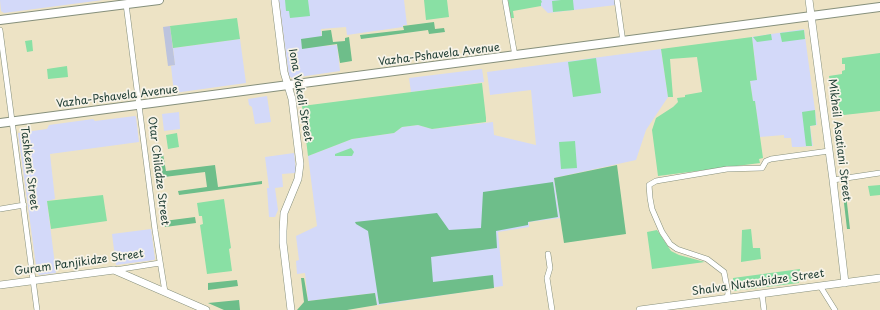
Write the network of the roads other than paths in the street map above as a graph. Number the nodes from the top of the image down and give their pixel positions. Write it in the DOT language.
graph roads {
  1 [pos="159,0"];
  2 [pos="274,0"];
  3 [pos="505,0"];
  4 [pos="617,0"];
  5 [pos="809,0"];
  6 [pos="126,4"];
  7 [pos="880,7"];
  8 [pos="811,17"];
  9 [pos="0,20"];
  10 [pos="0,30"];
  11 [pos="623,42"];
  12 [pos="515,56"];
  13 [pos="288,86"];
  14 [pos="139,105"];
  15 [pos="13,122"];
  16 [pos="0,123"];
  17 [pos="829,151"];
  18 [pos="880,173"];
  19 [pos="833,180"];
  20 [pos="24,205"];
  21 [pos="0,209"];
  22 [pos="548,254"];
  23 [pos="160,263"];
  24 [pos="114,270"];
  25 [pos="880,278"];
  26 [pos="33,280"];
  27 [pos="846,283"];
  28 [pos="0,285"];
  29 [pos="820,286"];
  30 [pos="165,292"];
  31 [pos="762,294"];
  32 [pos="727,298"];
  33 [pos="37,310"];
  34 [pos="206,310"];
  35 [pos="291,310"];
  36 [pos="552,310"];
  37 [pos="640,310"];
  38 [pos="764,310"];
  39 [pos="835,310"];
  1 -- 6 [label="main road"];
  2 -- 13 [label="main road, Iona Vakeli Street"];
  3 -- 12 [label="street"];
  4 -- 11 [label="street"];
  5 -- 8 [label="main road, Mikheil Asatiani Street"];
  6 -- 9 [label="main road"];
  6 -- 14 [label="street, Otar Chiladze Street"];
  7 -- 8 [label="main road, Vazha-Pshavela Avenue"];
  8 -- 11 [label="main road, Vazha-Pshavela Avenue"];
  8 -- 17 [label="main road, Mikheil Asatiani Street"];
  10 -- 15 [label="street, Tashkent Street"];
  11 -- 12 [label="main road, Vazha-Pshavela Avenue"];
  12 -- 13 [label="main road, Vazha-Pshavela Avenue"];
  13 -- 14 [label="main road, Vazha-Pshavela Avenue"];
  13 -- 35 [label="main road, Iona Vakeli Street"];
  14 -- 15 [label="main road, Vazha-Pshavela Avenue"];
  14 -- 23 [label="street, Otar Chiladze Street"];
  15 -- 16 [label="main road, Vazha-Pshavela Avenue"];
  15 -- 20 [label="street, Tashkent Street"];
  17 -- 19 [label="main road, Mikheil Asatiani Street"];
  17 -- 32 [label="street"];
  18 -- 19 [label="street"];
  19 -- 27 [label="main road, Mikheil Asatiani Street"];
  20 -- 21 [label="street"];
  20 -- 26 [label="street, Tashkent Street"];
  22 -- 36 [label="street"];
  23 -- 24 [label="street, Guram Panjikidze Street"];
  23 -- 30 [label="street, Otar Chiladze Street"];
  24 -- 26 [label="main road, Guram Panjikidze Street"];
  24 -- 30 [label="main road"];
  25 -- 27 [label="main road, Shalva Nutsubidze Street"];
  26 -- 28 [label="main road, Guram Panjikidze Street"];
  26 -- 33 [label="street, Tashkent Street"];
  27 -- 29 [label="main road, Shalva Nutsubidze Street"];
  29 -- 31 [label="main road, Shalva Nutsubidze Street"];
  29 -- 39 [label="street"];
  30 -- 34 [label="main road"];
  31 -- 32 [label="main road, Shalva Nutsubidze Street"];
  31 -- 38 [label="street"];
  32 -- 37 [label="main road, Shalva Nutsubidze Street"];
}
